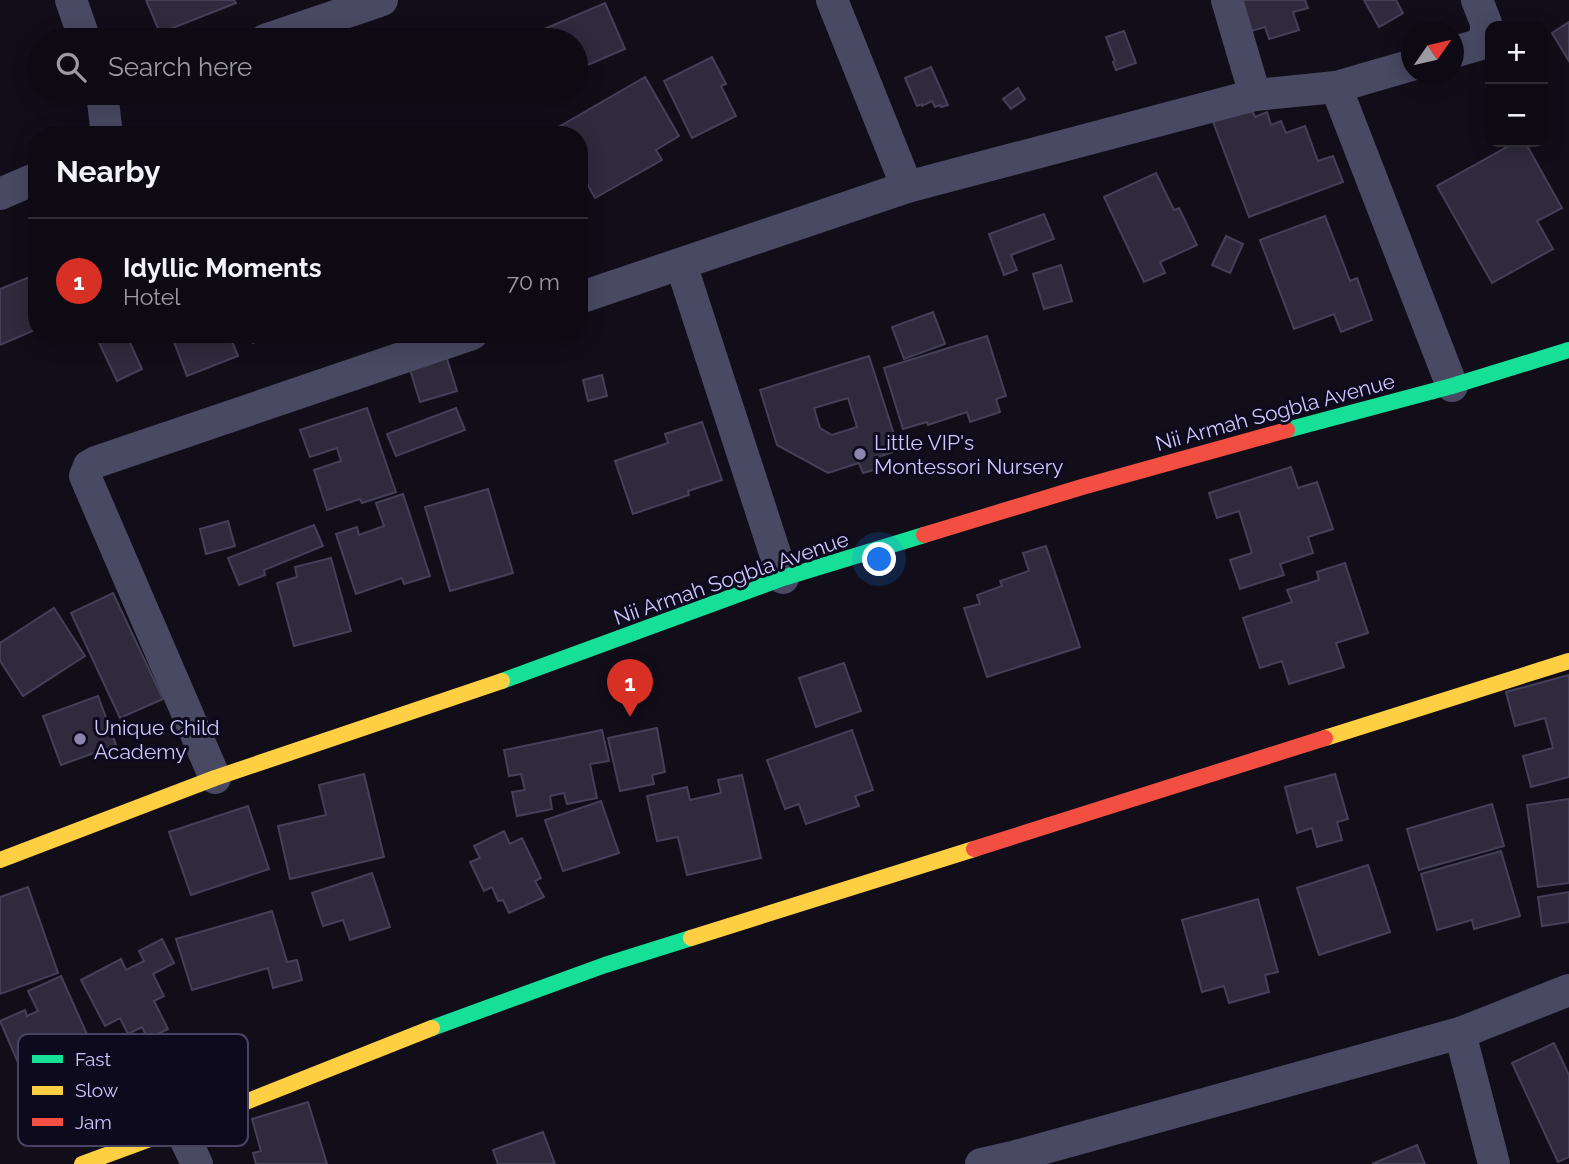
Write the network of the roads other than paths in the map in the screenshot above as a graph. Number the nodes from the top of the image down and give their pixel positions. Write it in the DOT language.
graph roads {
  1 [pos="71,0"];
  2 [pos="382,0"];
  3 [pos="831,0"];
  4 [pos="1227,0"];
  5 [pos="1477,0"];
  6 [pos="81,28"];
  7 [pos="300,28"];
  8 [pos="1464,49"];
  9 [pos="1401,68"];
  10 [pos="1336,87"];
  11 [pos="1255,95"];
  12 [pos="106,105"];
  13 [pos="107,126"];
  14 [pos="28,182"];
  15 [pos="907,187"];
  16 [pos="0,194"];
  17 [pos="681,264"];
  18 [pos="588,295"];
  19 [pos="446,343"];
  20 [pos="1569,350"];
  21 [pos="1452,386"];
  22 [pos="783,578"];
  23 [pos="1569,662"];
  24 [pos="215,778"];
  25 [pos="0,860"];
  26 [pos="1569,990"];
  27 [pos="1460,1032"];
  28 [pos="248,1101"];
  29 [pos="131,1146"];
  30 [pos="188,1146"];
  31 [pos="82,1164"];
  32 [pos="197,1164"];
  33 [pos="981,1164"];
  34 [pos="1494,1164"];
  1 -- 6 [label="street"];
  2 -- 7 [label="street"];
  3 -- 15 [label="street"];
  4 -- 11 [label="street"];
  5 -- 8 [label="street"];
  9 -- 10 [label="street"];
  10 -- 11 [label="street"];
  10 -- 21 [label="street"];
  11 -- 15 [label="street"];
  12 -- 13 [label="street"];
  14 -- 16 [label="street"];
  15 -- 17 [label="street"];
  17 -- 18 [label="street"];
  17 -- 22 [label="street"];
  19 -- 24 [label="street"];
  20 -- 21 [label="street, Nii Armah Sogbla Avenue"];
  21 -- 22 [label="street, Nii Armah Sogbla Avenue"];
  22 -- 24 [label="street, Nii Armah Sogbla Avenue"];
  23 -- 28 [label="street"];
  24 -- 25 [label="street, Nii Armah Sogbla Avenue"];
  26 -- 27 [label="street"];
  27 -- 33 [label="street"];
  27 -- 34 [label="street"];
  29 -- 31 [label="street"];
  30 -- 32 [label="street"];
}
